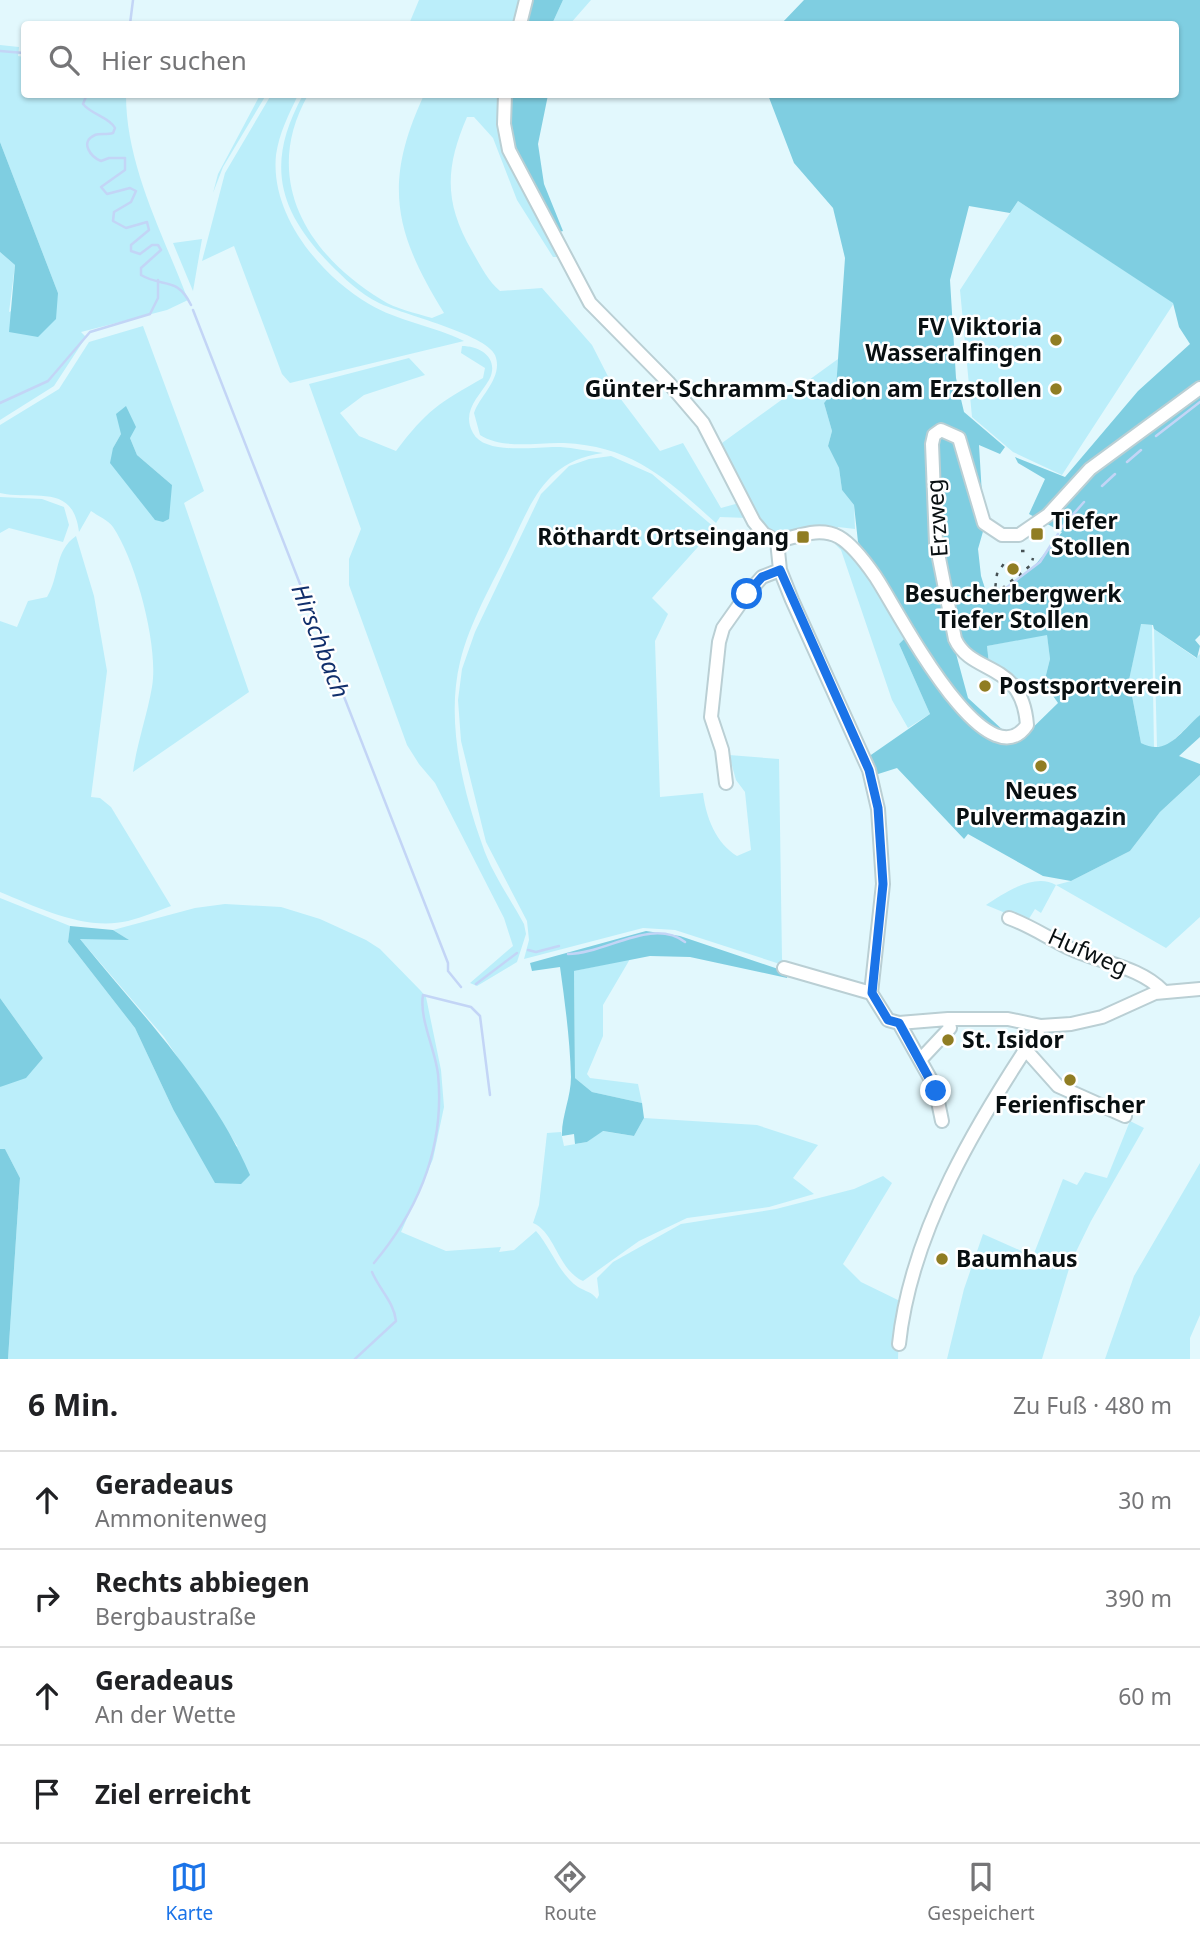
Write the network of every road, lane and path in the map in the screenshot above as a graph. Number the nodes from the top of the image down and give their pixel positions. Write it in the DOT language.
graph roads {
  1 [pos="526,0"];
  2 [pos="521,21"];
  3 [pos="505,98"];
  4 [pos="1200,387"];
  5 [pos="777,541"];
  6 [pos="780,570"];
  7 [pos="726,783"];
  8 [pos="1009,918"];
  9 [pos="784,968"];
  10 [pos="1200,989"];
  11 [pos="1163,991"];
  12 [pos="872,993"];
  13 [pos="948,1019"];
  14 [pos="899,1023"];
  15 [pos="1041,1026"];
  16 [pos="1026,1049"];
  17 [pos="921,1059"];
  18 [pos="1125,1116"];
  19 [pos="942,1121"];
  20 [pos="899,1344"];
  1 -- 2 [label="street"];
  3 -- 5 [label="street"];
  4 -- 5 [label="street, Erzweg"];
  5 -- 6 [label="street"];
  6 -- 7 [label="street"];
  6 -- 12 [label="street"];
  8 -- 11 [label="street, Hufweg"];
  9 -- 12 [label="street"];
  10 -- 11 [label="street"];
  11 -- 15 [label="street"];
  12 -- 14 [label="street"];
  13 -- 14 [label="street"];
  13 -- 15 [label="street"];
  13 -- 17 [label="street"];
  14 -- 17 [label="street"];
  15 -- 16 [label="street"];
  16 -- 18 [label="street"];
  16 -- 20 [label="street"];
  17 -- 19 [label="street"];
}
